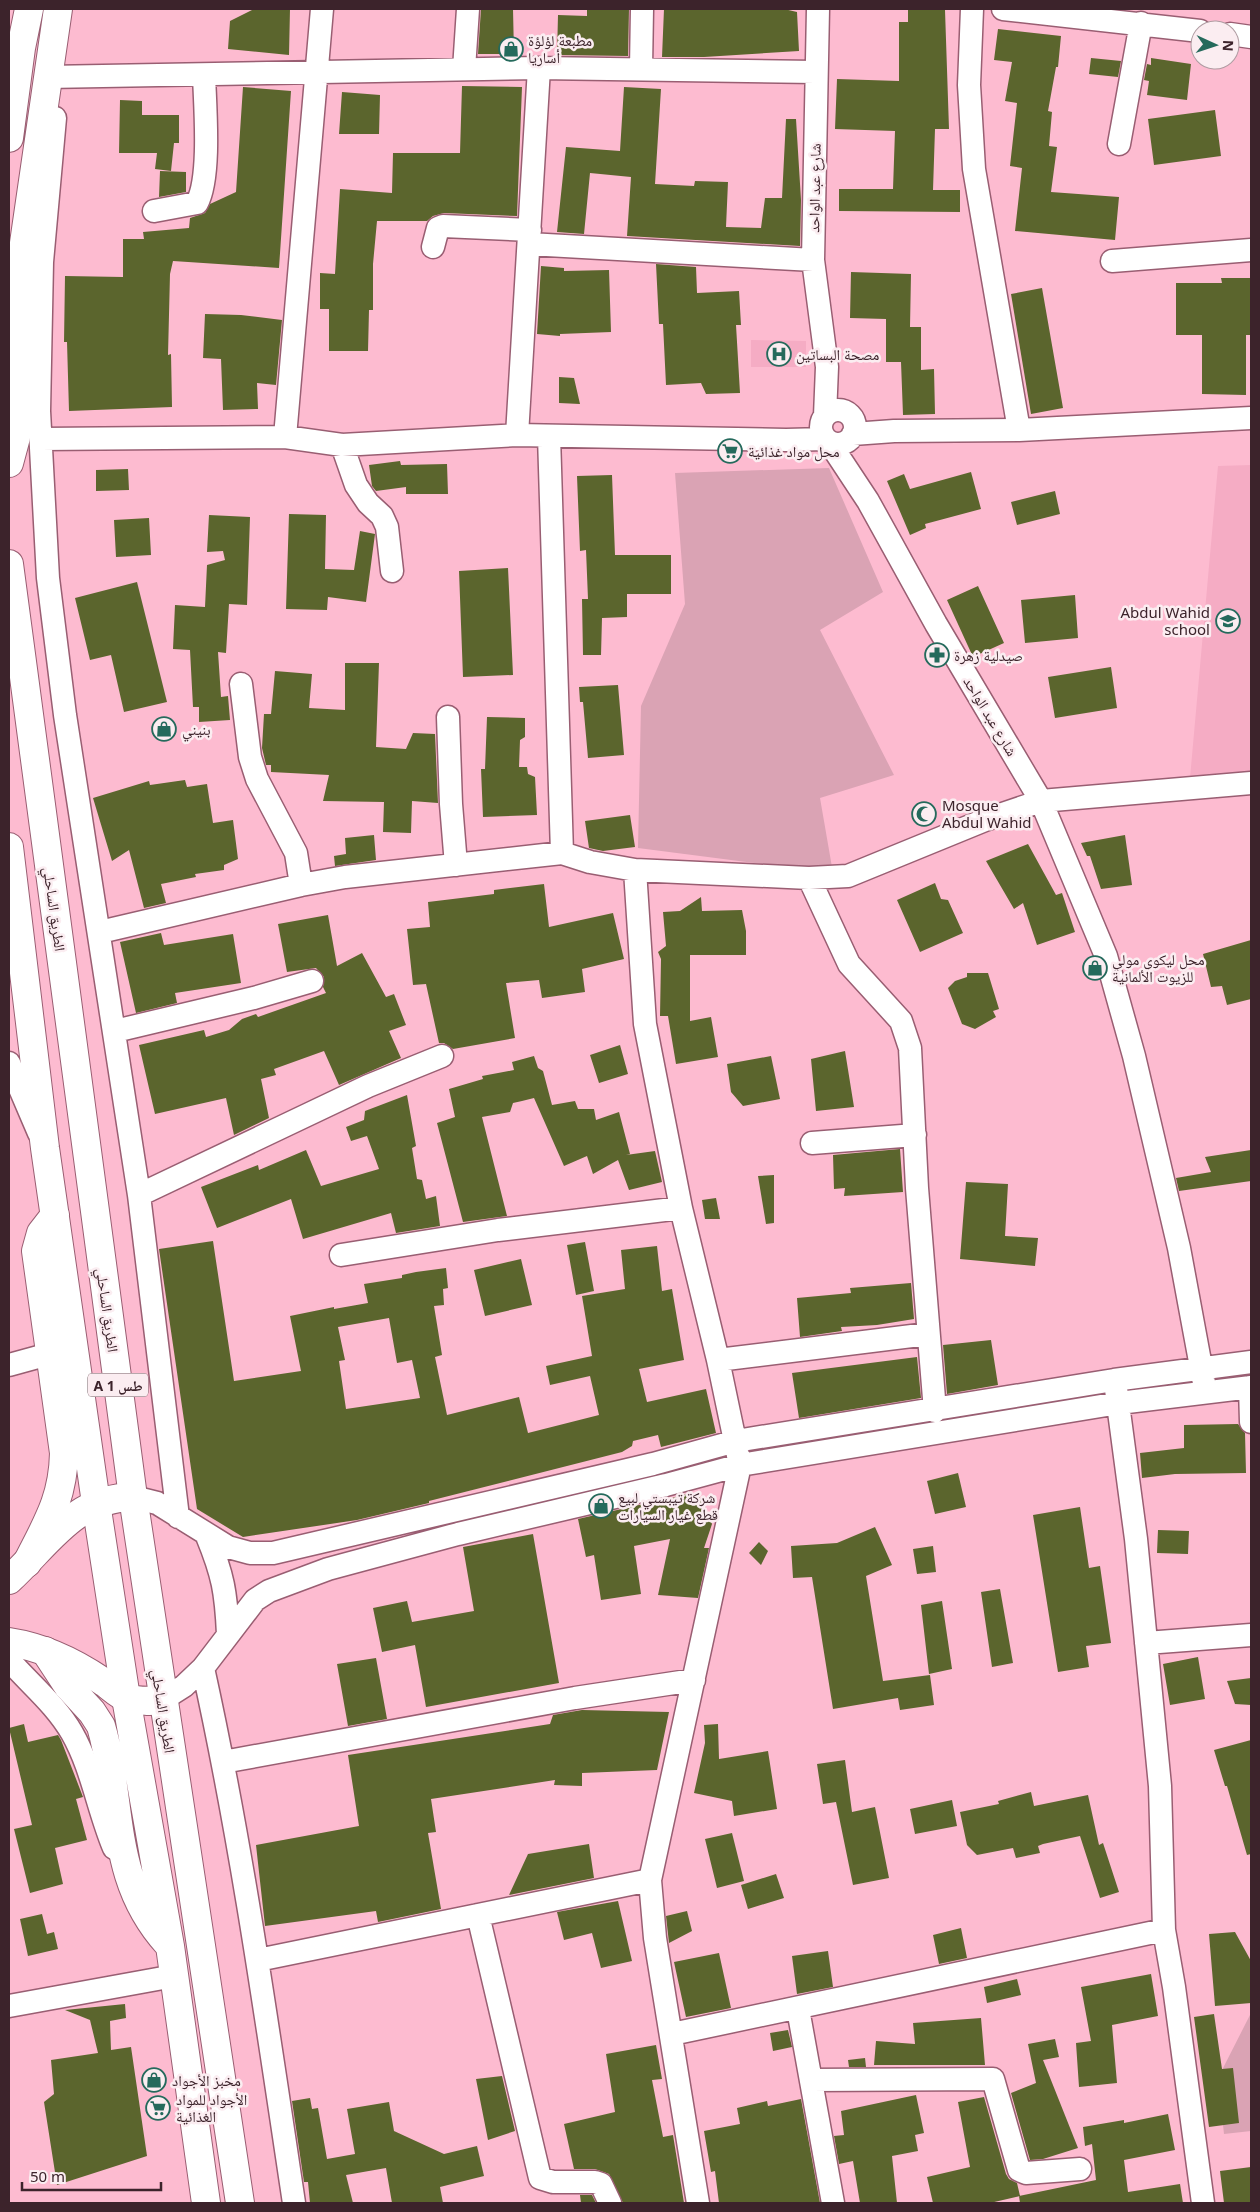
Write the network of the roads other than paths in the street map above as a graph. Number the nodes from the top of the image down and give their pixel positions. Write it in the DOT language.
graph roads {
  1 [pos="29,9"];
  2 [pos="58,9"];
  3 [pos="322,9"];
  4 [pos="468,9"];
  5 [pos="642,9"];
  6 [pos="818,9"];
  7 [pos="972,9"];
  8 [pos="1003,9"];
  9 [pos="1141,23"];
  10 [pos="1190,29"];
  11 [pos="539,68"];
  12 [pos="641,68"];
  13 [pos="464,69"];
  14 [pos="316,71"];
  15 [pos="815,72"];
  16 [pos="204,75"];
  17 [pos="53,77"];
  18 [pos="9,138"];
  19 [pos="1119,144"];
  20 [pos="154,211"];
  21 [pos="529,237"];
  22 [pos="433,247"];
  23 [pos="1251,250"];
  24 [pos="813,260"];
  25 [pos="1112,261"];
  26 [pos="827,367"];
  27 [pos="1251,418"];
  28 [pos="851,426"];
  29 [pos="825,429"];
  30 [pos="1019,430"];
  31 [pos="517,435"];
  32 [pos="549,436"];
  33 [pos="285,437"];
  34 [pos="40,439"];
  35 [pos="342,445"];
  36 [pos="9,463"];
  37 [pos="868,501"];
  38 [pos="9,564"];
  39 [pos="392,572"];
  40 [pos="240,684"];
  41 [pos="448,717"];
  42 [pos="1251,783"];
  43 [pos="1041,801"];
  44 [pos="9,847"];
  45 [pos="562,853"];
  46 [pos="456,865"];
  47 [pos="635,870"];
  48 [pos="809,878"];
  49 [pos="301,885"];
  50 [pos="9,913"];
  51 [pos="100,932"];
  52 [pos="22,941"];
  53 [pos="312,981"];
  54 [pos="115,1032"];
  55 [pos="442,1056"];
  56 [pos="9,1063"];
  57 [pos="915,1135"];
  58 [pos="812,1143"];
  59 [pos="45,1148"];
  60 [pos="139,1195"];
  61 [pos="681,1208"];
  62 [pos="56,1215"];
  63 [pos="341,1255"];
  64 [pos="928,1334"];
  65 [pos="49,1354"];
  66 [pos="718,1360"];
  67 [pos="1251,1362"];
  68 [pos="9,1366"];
  69 [pos="1202,1368"];
  70 [pos="1114,1380"];
  71 [pos="1251,1387"];
  72 [pos="1204,1392"];
  73 [pos="1119,1402"];
  74 [pos="935,1411"];
  75 [pos="1251,1422"];
  76 [pos="736,1441"];
  77 [pos="740,1465"];
  78 [pos="133,1496"];
  79 [pos="96,1503"];
  80 [pos="178,1517"];
  81 [pos="207,1536"];
  82 [pos="18,1571"];
  83 [pos="228,1634"];
  84 [pos="1251,1635"];
  85 [pos="9,1642"];
  86 [pos="1146,1643"];
  87 [pos="45,1651"];
  88 [pos="9,1660"];
  89 [pos="203,1668"];
  90 [pos="694,1680"];
  91 [pos="126,1698"];
  92 [pos="162,1700"];
  93 [pos="223,1762"];
  94 [pos="127,1872"];
  95 [pos="650,1880"];
  96 [pos="478,1915"];
  97 [pos="1164,1930"];
  98 [pos="170,1946"];
  99 [pos="258,1960"];
  100 [pos="174,1976"];
  101 [pos="9,2006"];
  102 [pos="798,2009"];
  103 [pos="672,2034"];
  104 [pos="811,2080"];
  105 [pos="1080,2169"];
  106 [pos="206,2203"];
  107 [pos="240,2203"];
  108 [pos="294,2203"];
  109 [pos="610,2203"];
  110 [pos="698,2203"];
  111 [pos="833,2203"];
  112 [pos="1203,2203"];
  1 -- 18 [label="main road"];
  2 -- 17 [label="main road"];
  3 -- 14 [label="street"];
  4 -- 13 [label="street"];
  5 -- 12 [label="street"];
  6 -- 15 [label="street, شارع عبد الواحد"];
  7 -- 30 [label="street"];
  8 -- 9 [label="street"];
  9 -- 10 [label="street"];
  9 -- 19 [label="street"];
  11 -- 12 [label="street"];
  11 -- 13 [label="street"];
  11 -- 21 [label="street"];
  12 -- 15 [label="street"];
  13 -- 14 [label="street"];
  14 -- 16 [label="street"];
  14 -- 33 [label="street"];
  15 -- 24 [label="street, شارع عبد الواحد"];
  16 -- 17 [label="street"];
  16 -- 20 [label="street"];
  17 -- 34 [label="street"];
  17 -- 36 [label="main road"];
  21 -- 22 [label="street"];
  21 -- 24 [label="street"];
  21 -- 31 [label="street"];
  23 -- 25 [label="street"];
  24 -- 26 [label="street, شارع عبد الواحد"];
  26 -- 28 [label="street, شارع عبد الواحد"];
  26 -- 29 [label="street, شارع عبد الواحد"];
  27 -- 30 [label="street"];
  28 -- 29 [label="street"];
  28 -- 29 [label="street"];
  28 -- 30 [label="street"];
  28 -- 37 [label="street, شارع عبد الواحد"];
  29 -- 32 [label="street"];
  29 -- 37 [label="street, شارع عبد الواحد"];
  31 -- 32 [label="street"];
  31 -- 35 [label="street"];
  32 -- 45 [label="street"];
  33 -- 34 [label="street"];
  33 -- 35 [label="street"];
  34 -- 51 [label="street"];
  35 -- 39 [label="street"];
  37 -- 43 [label="street, شارع عبد الواحد"];
  38 -- 78 [label="main road, الطريق الساحلي / A 1 طس"];
  40 -- 49 [label="street"];
  41 -- 46 [label="street"];
  42 -- 43 [label="street"];
  43 -- 48 [label="street"];
  43 -- 69 [label="street, شارع عبد الواحد"];
  44 -- 52 [label="main road, A 1 طس"];
  45 -- 46 [label="street"];
  45 -- 47 [label="street"];
  46 -- 49 [label="street"];
  47 -- 48 [label="street"];
  47 -- 61 [label="street"];
  48 -- 57 [label="street"];
  49 -- 51 [label="street"];
  50 -- 52 [label="street"];
  51 -- 54 [label="street"];
  52 -- 59 [label="main road, A 1 طس"];
  53 -- 54 [label="street"];
  54 -- 60 [label="street"];
  55 -- 60 [label="street"];
  56 -- 59 [label="street"];
  57 -- 58 [label="street"];
  57 -- 64 [label="street"];
  59 -- 62 [label="main road, A 1 طس"];
  60 -- 80 [label="street"];
  61 -- 63 [label="street"];
  61 -- 66 [label="street"];
  62 -- 65 [label="main road"];
  62 -- 79 [label="main road, A 1 طس"];
  64 -- 66 [label="street"];
  64 -- 74 [label="street"];
  65 -- 68 [label="street"];
  65 -- 82 [label="main road"];
  66 -- 76 [label="street"];
  67 -- 69 [label="street"];
  69 -- 70 [label="street"];
  69 -- 72 [label="street, شارع عبد الواحد"];
  70 -- 73 [label="street"];
  70 -- 74 [label="street"];
  71 -- 72 [label="street"];
  71 -- 75 [label="street"];
  72 -- 73 [label="street"];
  73 -- 77 [label="street"];
  73 -- 86 [label="street"];
  74 -- 76 [label="street"];
  76 -- 77 [label="street"];
  76 -- 81 [label="street"];
  77 -- 83 [label="street"];
  77 -- 90 [label="street"];
  78 -- 79 [label="main road"];
  78 -- 80 [label="street"];
  78 -- 92 [label="main road, الطريق الساحلي / A 1 طس"];
  79 -- 82 [label="main road"];
  79 -- 91 [label="main road, A 1 طس"];
  80 -- 81 [label="street"];
  81 -- 83 [label="street"];
  83 -- 89 [label="street"];
  84 -- 86 [label="street"];
  85 -- 87 [label="main road"];
  86 -- 97 [label="street"];
  87 -- 91 [label="main road"];
  87 -- 94 [label="main road"];
  88 -- 94 [label="street"];
  89 -- 92 [label="street"];
  89 -- 93 [label="street"];
  90 -- 93 [label="street"];
  90 -- 95 [label="street"];
  91 -- 92 [label="main road"];
  91 -- 98 [label="main road, A 1 طس"];
  92 -- 107 [label="main road, الطريق الساحلي / A 1 طس"];
  93 -- 99 [label="street"];
  94 -- 98 [label="main road"];
  95 -- 96 [label="street"];
  95 -- 103 [label="street"];
  96 -- 99 [label="street"];
  96 -- 109 [label="street"];
  97 -- 102 [label="street"];
  97 -- 112 [label="street"];
  98 -- 100 [label="main road, A 1 طس"];
  99 -- 108 [label="street"];
  100 -- 101 [label="street"];
  100 -- 106 [label="main road, A 1 طس"];
  102 -- 103 [label="street"];
  102 -- 104 [label="street"];
  103 -- 110 [label="street"];
  104 -- 105 [label="street"];
  104 -- 111 [label="street"];
}
